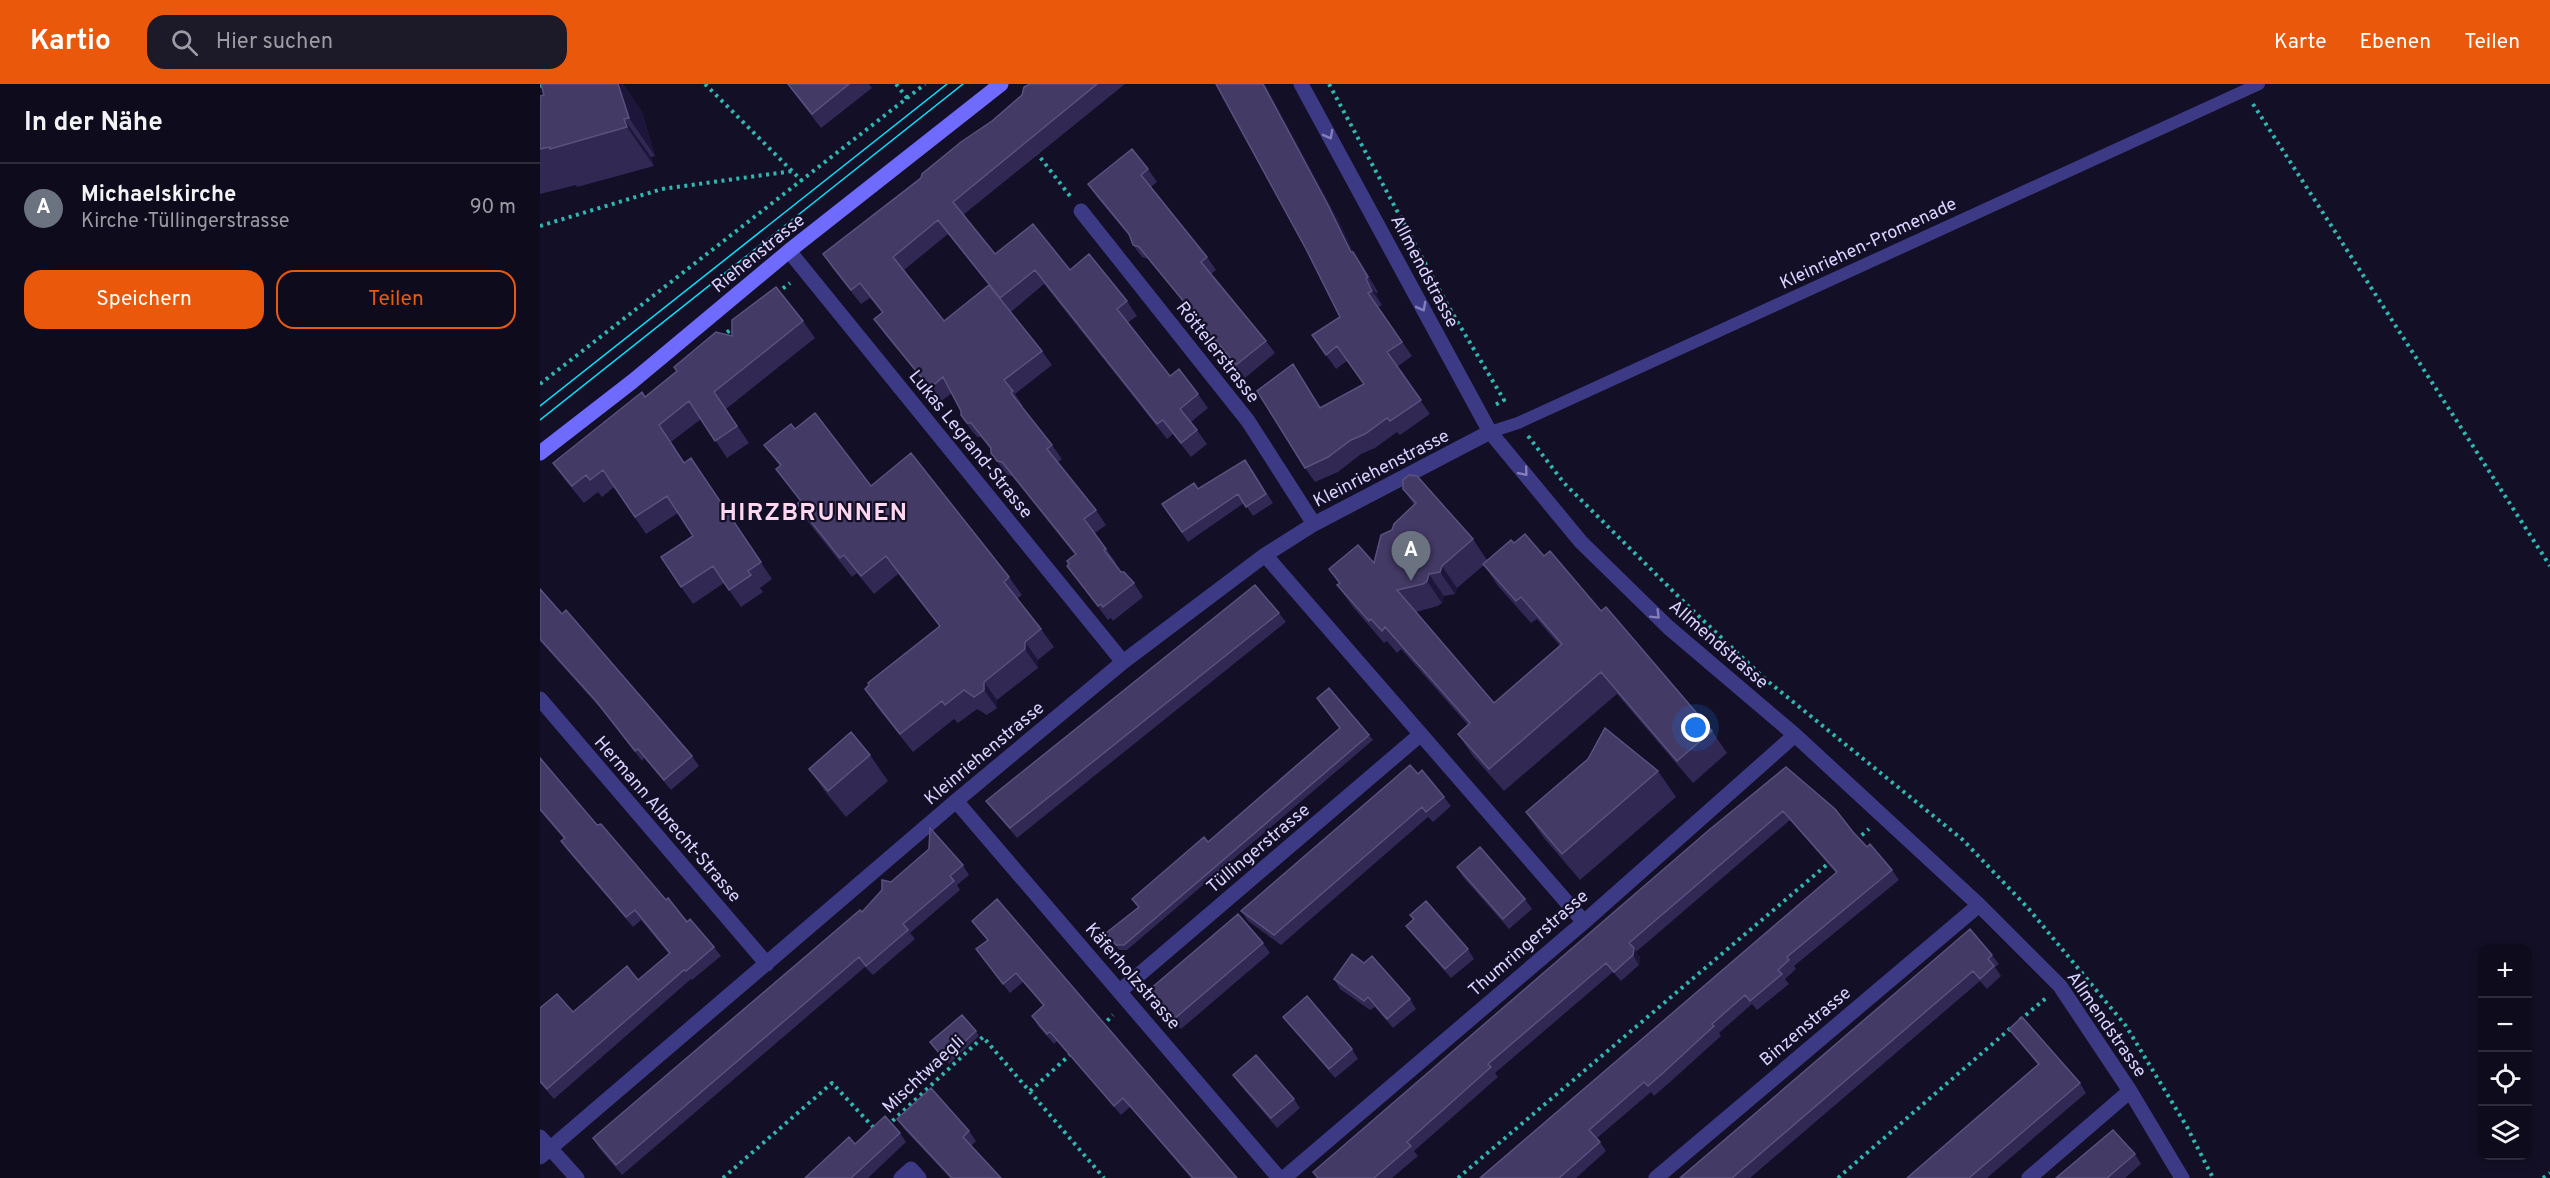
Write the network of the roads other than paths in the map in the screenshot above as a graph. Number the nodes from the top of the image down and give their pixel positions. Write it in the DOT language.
graph roads {
  1 [pos="1001,84"];
  2 [pos="1301,84"];
  3 [pos="2259,84"];
  4 [pos="1081,211"];
  5 [pos="789,251"];
  6 [pos="1490,432"];
  7 [pos="540,453"];
  8 [pos="1314,524"];
  9 [pos="1265,555"];
  10 [pos="1123,662"];
  11 [pos="540,699"];
  12 [pos="1421,734"];
  13 [pos="1795,735"];
  14 [pos="956,801"];
  15 [pos="1979,905"];
  16 [pos="1584,922"];
  17 [pos="767,964"];
  18 [pos="1120,991"];
  19 [pos="2130,1091"];
  20 [pos="543,1147"];
  21 [pos="577,1178"];
  22 [pos="901,1178"];
  23 [pos="919,1178"];
  24 [pos="1281,1178"];
  25 [pos="1656,1178"];
  26 [pos="2029,1178"];
  27 [pos="2182,1178"];
  1 -- 5 [label="main road, Riehenstrasse"];
  2 -- 6 [label="street, Allmendstrasse, one-way"];
  3 -- 6 [label="lane, Kleinriehen-Promenade"];
  4 -- 8 [label="street, Röttelerstrasse"];
  5 -- 7 [label="main road, Riehenstrasse"];
  5 -- 10 [label="street, Lukas Legrand-Strasse"];
  6 -- 8 [label="street, Kleinriehenstrasse"];
  6 -- 13 [label="street, Allmendstrasse, one-way"];
  8 -- 9 [label="street, Kleinriehenstrasse"];
  9 -- 10 [label="street, Kleinriehenstrasse"];
  9 -- 12 [label="street"];
  10 -- 14 [label="street, Kleinriehenstrasse"];
  11 -- 17 [label="street, Hermann Albrecht-Strasse"];
  12 -- 16 [label="street"];
  12 -- 18 [label="street, Tüllingerstrasse"];
  13 -- 15 [label="street, Allmendstrasse"];
  13 -- 16 [label="street, Thumringerstrasse"];
  14 -- 17 [label="street, Kleinriehenstrasse"];
  14 -- 18 [label="street, Käferholzstrasse"];
  15 -- 19 [label="street, Allmendstrasse"];
  15 -- 25 [label="street, Binzenstrasse"];
  16 -- 24 [label="street, Thumringerstrasse"];
  17 -- 20 [label="street, Kleinriehenstrasse"];
  18 -- 24 [label="street, Käferholzstrasse"];
  19 -- 26 [label="street"];
  19 -- 27 [label="street, Allmendstrasse"];
  20 -- 21 [label="street"];
  22 -- 23 [label="street"];
}
